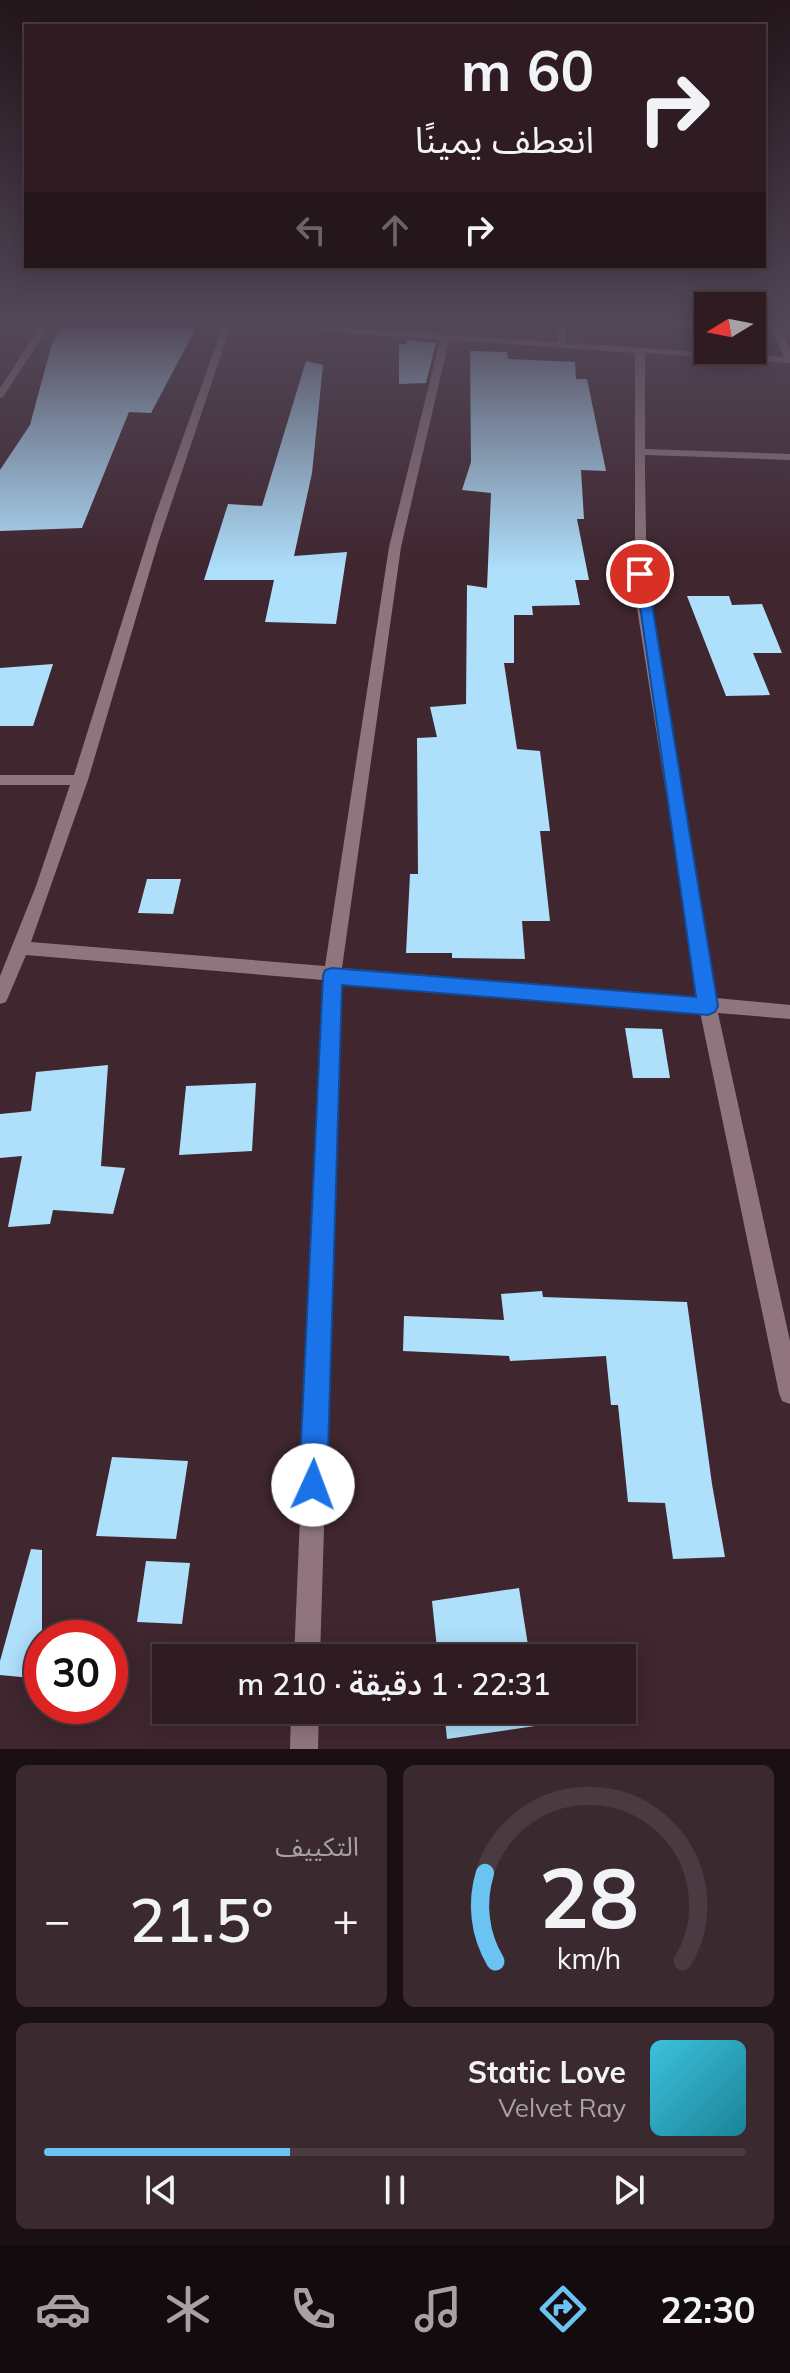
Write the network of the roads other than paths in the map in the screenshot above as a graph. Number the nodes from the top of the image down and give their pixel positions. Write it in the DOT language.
graph roads {
  1 [pos="199,407"];
  2 [pos="429,407"];
  3 [pos="641,407"];
  4 [pos="642,452"];
  5 [pos="790,457"];
  6 [pos="0,780"];
  7 [pos="81,780"];
  8 [pos="21,948"];
  9 [pos="332,976"];
  10 [pos="0,997"];
  11 [pos="708,1006"];
  12 [pos="790,1012"];
  13 [pos="790,1393"];
  14 [pos="308,1644"];
  15 [pos="305,1724"];
  16 [pos="304,1749"];
  1 -- 7 [label="street"];
  2 -- 9 [label="street"];
  3 -- 4 [label="street"];
  4 -- 5 [label="street"];
  4 -- 11 [label="street"];
  6 -- 7 [label="street"];
  7 -- 8 [label="street"];
  8 -- 9 [label="street"];
  8 -- 10 [label="street"];
  9 -- 11 [label="street"];
  9 -- 14 [label="street"];
  11 -- 12 [label="street"];
  11 -- 13 [label="street"];
  15 -- 16 [label="street"];
}
